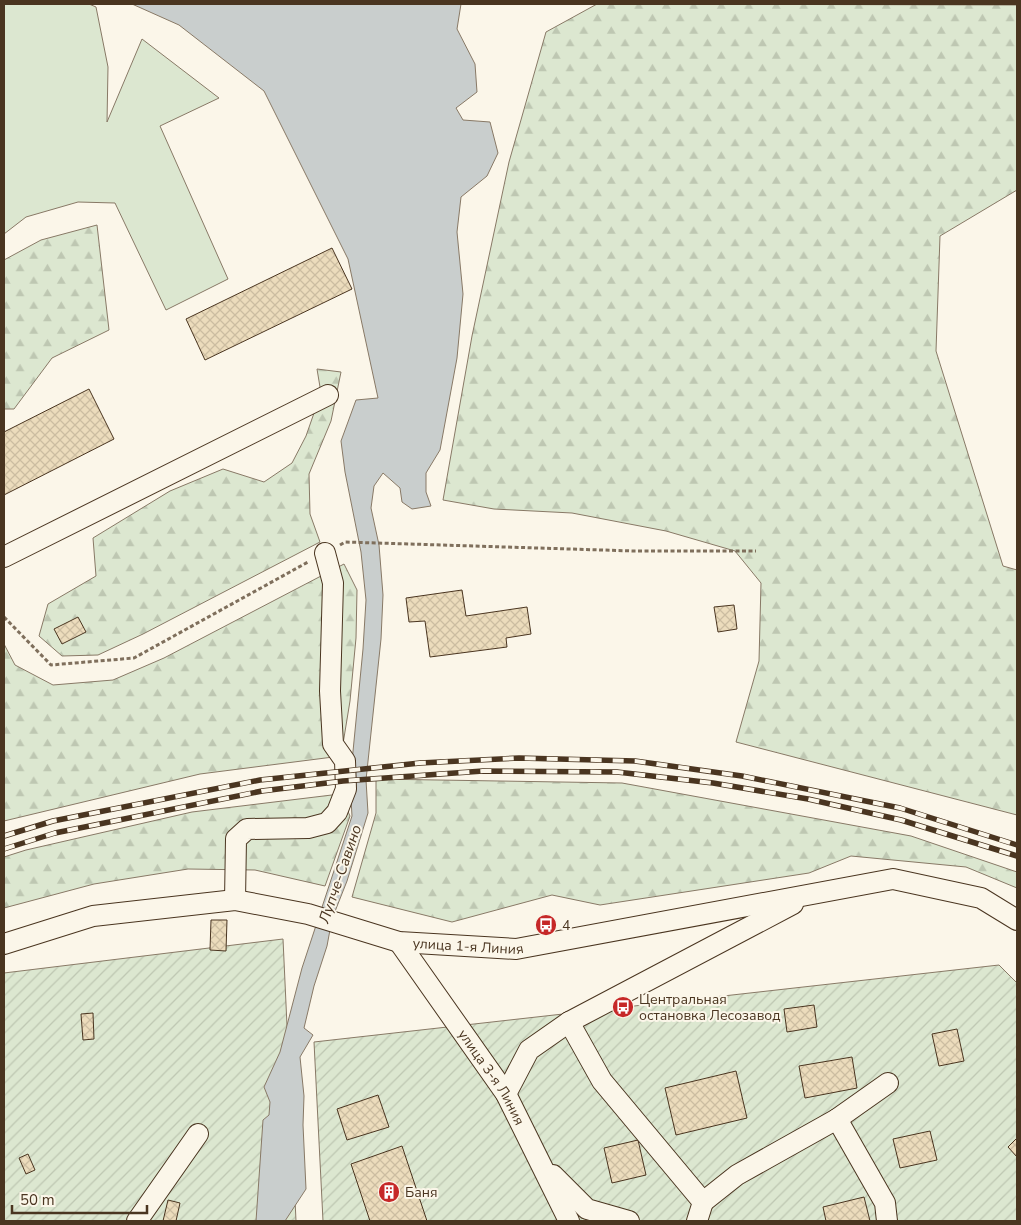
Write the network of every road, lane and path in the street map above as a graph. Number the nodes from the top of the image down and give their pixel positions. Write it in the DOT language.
graph roads {
  1 [pos="328,395"];
  2 [pos="756,551"];
  3 [pos="325,553"];
  4 [pos="4,557"];
  5 [pos="4,617"];
  6 [pos="810,894"];
  7 [pos="235,900"];
  8 [pos="1017,920"];
  9 [pos="398,942"];
  10 [pos="4,944"];
  11 [pos="569,1022"];
  12 [pos="888,1083"];
  13 [pos="506,1094"];
  14 [pos="837,1119"];
  15 [pos="198,1134"];
  16 [pos="541,1163"];
  17 [pos="703,1202"];
  18 [pos="137,1221"];
  19 [pos="569,1221"];
  20 [pos="629,1221"];
  21 [pos="697,1221"];
  22 [pos="887,1221"];
  1 -- 4 [label="street"];
  2 -- 3 [label="path"];
  3 -- 5 [label="path"];
  3 -- 7 [label="street"];
  6 -- 8 [label="street, улица 1-я Линия"];
  6 -- 9 [label="street, улица 1-я Линия"];
  6 -- 11 [label="street"];
  7 -- 9 [label="street, улица 1-я Линия"];
  7 -- 10 [label="street, улица 1-я Линия"];
  9 -- 13 [label="street, улица 3-я Линия"];
  11 -- 13 [label="street"];
  11 -- 17 [label="street"];
  12 -- 14 [label="street"];
  13 -- 16 [label="street, улица 3-я Линия"];
  14 -- 17 [label="street"];
  14 -- 22 [label="street"];
  15 -- 18 [label="street"];
  16 -- 19 [label="street, улица 3-я Линия"];
  16 -- 20 [label="street"];
  17 -- 21 [label="street"];
}
